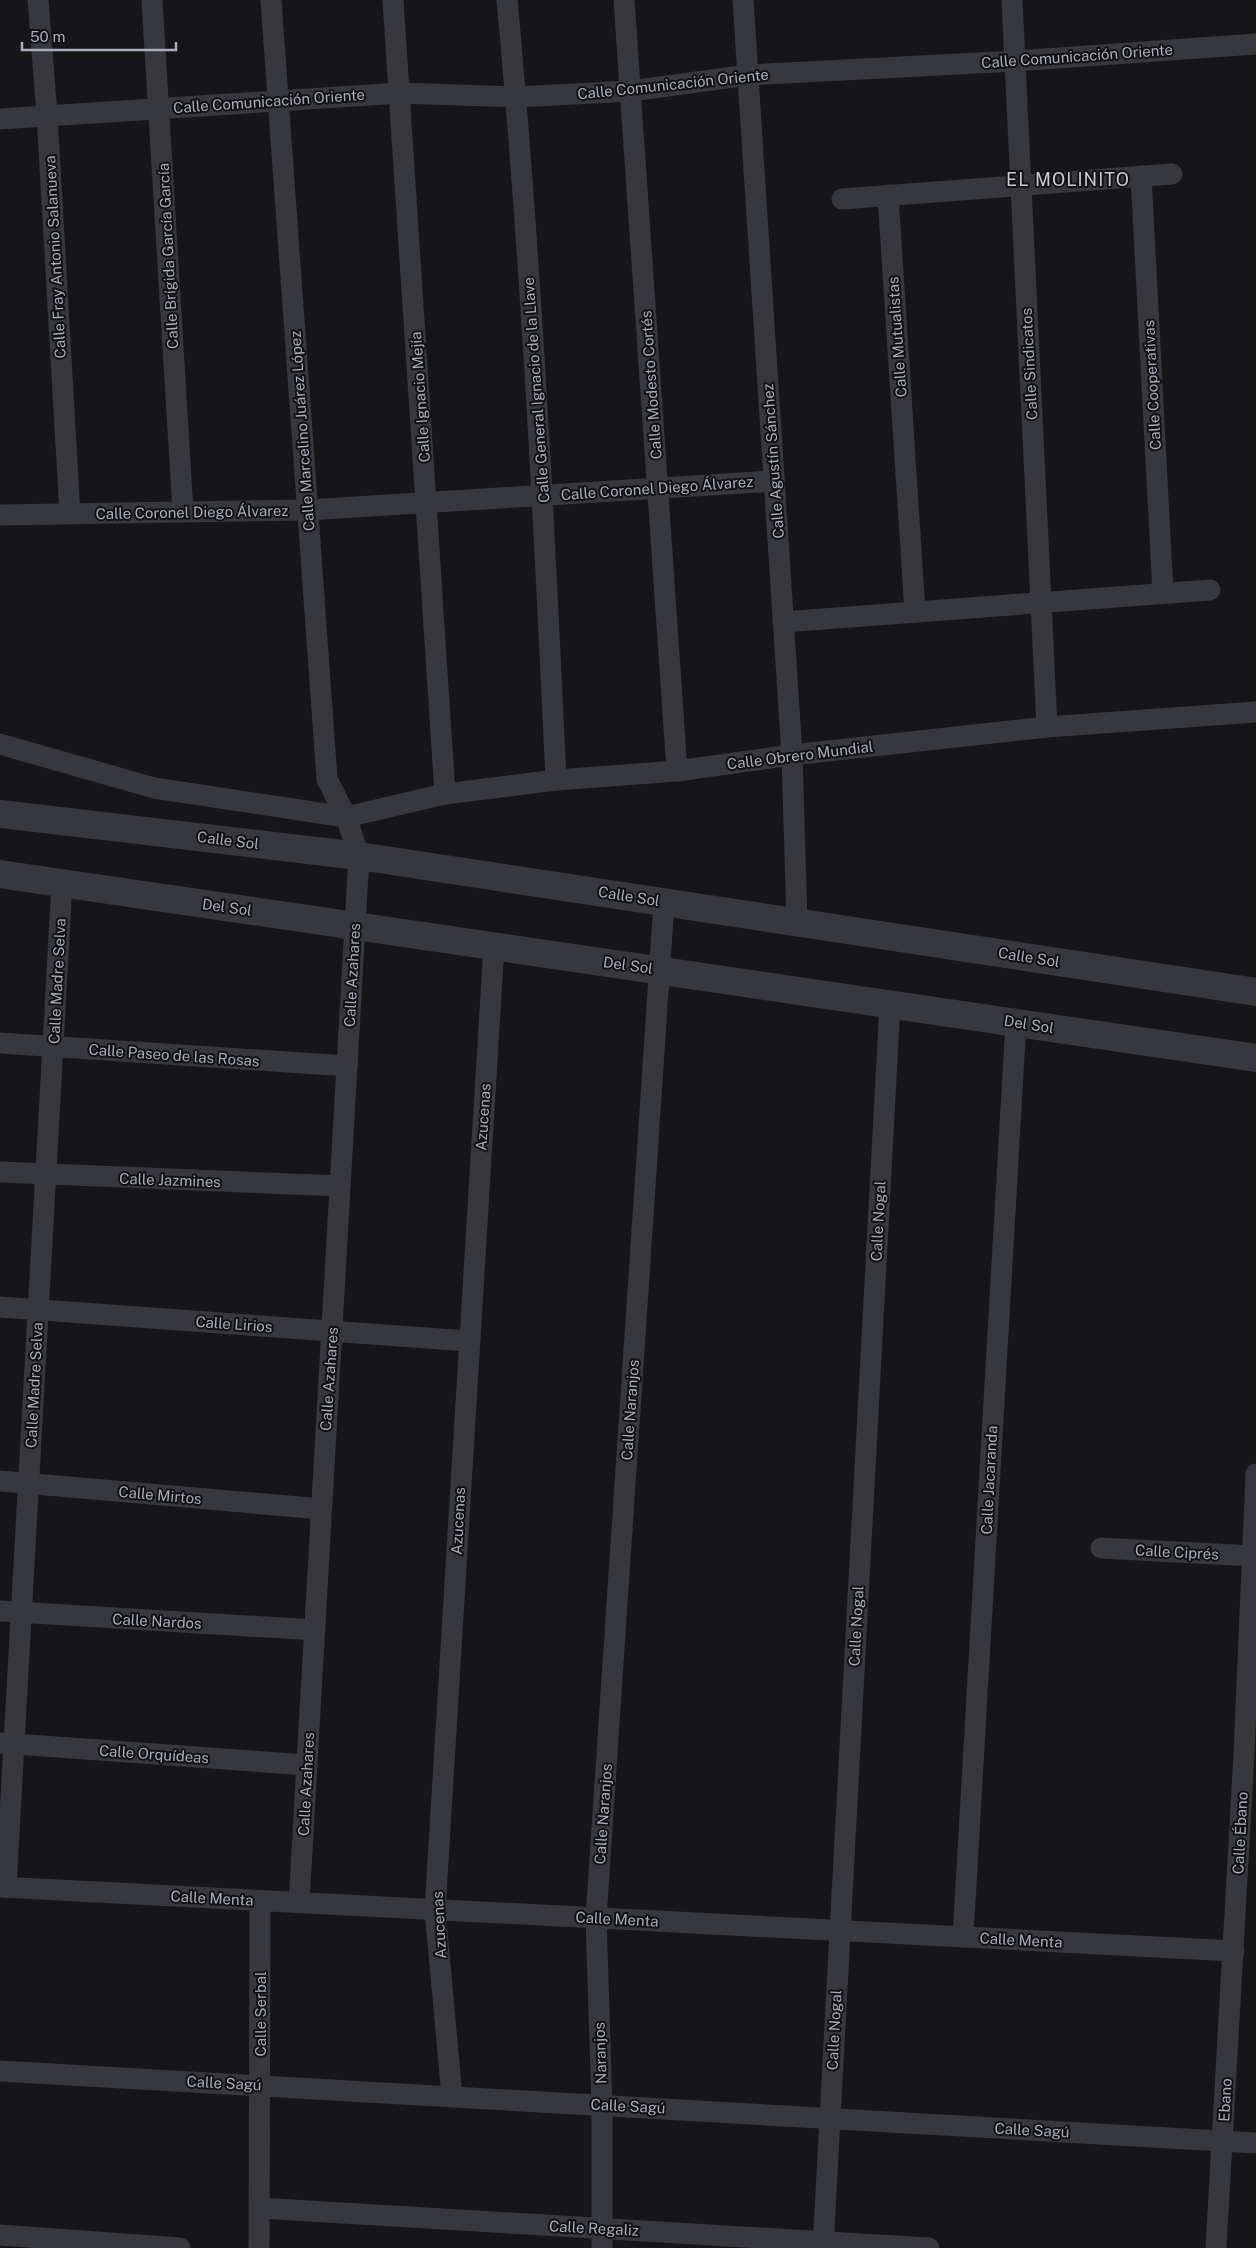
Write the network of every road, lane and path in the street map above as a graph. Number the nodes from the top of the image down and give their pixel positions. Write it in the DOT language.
graph roads {
  1 [pos="38,0"];
  2 [pos="152,0"];
  3 [pos="272,0"];
  4 [pos="393,0"];
  5 [pos="507,0"];
  6 [pos="624,0"];
  7 [pos="742,0"];
  8 [pos="1012,0"];
  9 [pos="1256,44"];
  10 [pos="1015,61"];
  11 [pos="748,75"];
  12 [pos="632,91"];
  13 [pos="400,93"];
  14 [pos="516,97"];
  15 [pos="279,100"];
  16 [pos="160,108"];
  17 [pos="47,116"];
  18 [pos="0,118"];
  19 [pos="1172,174"];
  20 [pos="1141,176"];
  21 [pos="1021,185"];
  22 [pos="888,195"];
  23 [pos="842,199"];
  24 [pos="774,481"];
  25 [pos="657,488"];
  26 [pos="543,495"];
  27 [pos="427,502"];
  28 [pos="307,510"];
  29 [pos="182,512"];
  30 [pos="70,514"];
  31 [pos="0,515"];
  32 [pos="1210,590"];
  33 [pos="1163,593"];
  34 [pos="1041,603"];
  35 [pos="915,612"];
  36 [pos="783,622"];
  37 [pos="1256,712"];
  38 [pos="1047,728"];
  39 [pos="0,744"];
  40 [pos="792,755"];
  41 [pos="677,771"];
  42 [pos="556,780"];
  43 [pos="445,794"];
  44 [pos="0,814"];
  45 [pos="346,817"];
  46 [pos="359,856"];
  47 [pos="0,874"];
  48 [pos="62,883"];
  49 [pos="664,902"];
  50 [pos="797,922"];
  51 [pos="355,925"];
  52 [pos="494,946"];
  53 [pos="660,970"];
  54 [pos="1256,992"];
  55 [pos="890,1004"];
  56 [pos="1016,1022"];
  57 [pos="0,1043"];
  58 [pos="54,1047"];
  59 [pos="1256,1058"];
  60 [pos="347,1066"];
  61 [pos="0,1172"];
  62 [pos="46,1175"];
  63 [pos="340,1186"];
  64 [pos="0,1307"];
  65 [pos="39,1310"];
  66 [pos="332,1331"];
  67 [pos="468,1341"];
  68 [pos="1256,1474"];
  69 [pos="0,1481"];
  70 [pos="29,1483"];
  71 [pos="321,1509"];
  72 [pos="1102,1548"];
  73 [pos="1253,1556"];
  74 [pos="0,1611"];
  75 [pos="22,1612"];
  76 [pos="315,1630"];
  77 [pos="7,1744"];
  78 [pos="307,1765"];
  79 [pos="3,1887"];
  80 [pos="260,1901"];
  81 [pos="299,1903"];
  82 [pos="435,1910"];
  83 [pos="596,1918"];
  84 [pos="840,1931"];
  85 [pos="963,1937"];
  86 [pos="1234,1951"];
  87 [pos="0,2071"];
  88 [pos="260,2085"];
  89 [pos="452,2096"];
  90 [pos="602,2105"];
  91 [pos="830,2118"];
  92 [pos="1223,2141"];
  93 [pos="1256,2143"];
  94 [pos="259,2208"];
  95 [pos="0,2234"];
  96 [pos="602,2238"];
  97 [pos="823,2245"];
  98 [pos="180,2248"];
  99 [pos="259,2248"];
  100 [pos="929,2248"];
  101 [pos="1216,2248"];
  1 -- 17 [label="street, Calle Fray Antonio Salanueva"];
  2 -- 16 [label="street, Calle Brígida García García"];
  3 -- 15 [label="street, Calle Marcelino Juárez López"];
  4 -- 13 [label="street, Calle Ignacio Mejía"];
  5 -- 14 [label="street, Calle General Ignacio de la Llave"];
  6 -- 12 [label="street, Calle Modesto Cortés"];
  7 -- 11 [label="street, Calle Agustín Sánchez"];
  8 -- 10 [label="street, Calle Sindicatos"];
  9 -- 10 [label="street, Calle Comunicación Oriente"];
  10 -- 11 [label="street, Calle Comunicación Oriente"];
  10 -- 21 [label="street, Calle Sindicatos"];
  11 -- 12 [label="street, Calle Comunicación Oriente"];
  11 -- 24 [label="street, Calle Agustín Sánchez"];
  12 -- 14 [label="street, Calle Comunicación Oriente"];
  12 -- 25 [label="street, Calle Modesto Cortés"];
  13 -- 14 [label="street, Calle Comunicación Oriente"];
  13 -- 15 [label="street, Calle Comunicación Oriente"];
  13 -- 27 [label="street, Calle Ignacio Mejía"];
  14 -- 26 [label="street, Calle General Ignacio de la Llave"];
  15 -- 16 [label="street, Calle Comunicación Oriente"];
  15 -- 28 [label="street, Calle Marcelino Juárez López"];
  16 -- 17 [label="street, Calle Comunicación Oriente"];
  16 -- 29 [label="street, Calle Brígida García García"];
  17 -- 18 [label="street, Calle Comunicación Oriente"];
  17 -- 30 [label="street, Calle Fray Antonio Salanueva"];
  19 -- 20 [label="street"];
  20 -- 21 [label="street"];
  20 -- 33 [label="street, Calle Cooperativas"];
  21 -- 22 [label="street"];
  21 -- 34 [label="street, Calle Sindicatos"];
  22 -- 23 [label="street"];
  22 -- 35 [label="street, Calle Mutualistas"];
  24 -- 25 [label="street, Calle Coronel Diego Álvarez"];
  24 -- 36 [label="street, Calle Agustín Sánchez"];
  25 -- 26 [label="street, Calle Coronel Diego Álvarez"];
  25 -- 41 [label="street, Calle Modesto Cortés"];
  26 -- 27 [label="street, Calle Coronel Diego Álvarez"];
  26 -- 42 [label="street, Calle General Ignacio de la Llave"];
  27 -- 28 [label="street, Calle Coronel Diego Álvarez"];
  27 -- 43 [label="street, Calle Ignacio Mejía"];
  28 -- 29 [label="street, Calle Coronel Diego Álvarez"];
  28 -- 45 [label="street, Calle Marcelino Juárez López"];
  29 -- 30 [label="street, Calle Coronel Diego Álvarez"];
  30 -- 31 [label="street, Calle Coronel Diego Álvarez"];
  32 -- 33 [label="street"];
  33 -- 34 [label="street"];
  34 -- 35 [label="street"];
  34 -- 38 [label="street, Calle Sindicatos"];
  35 -- 36 [label="street"];
  36 -- 40 [label="street, Calle Agustín Sánchez"];
  37 -- 38 [label="street, Calle Obrero Mundial"];
  38 -- 40 [label="street, Calle Obrero Mundial"];
  39 -- 45 [label="street"];
  40 -- 41 [label="street, Calle Obrero Mundial"];
  40 -- 50 [label="street, Calle Agustín Sánchez"];
  41 -- 42 [label="street, Calle Obrero Mundial"];
  42 -- 43 [label="street, Calle Obrero Mundial"];
  43 -- 45 [label="street, Calle Obrero Mundial"];
  44 -- 46 [label="street, Calle Sol"];
  45 -- 46 [label="street, Calle Marcelino Juárez López"];
  46 -- 49 [label="street, Calle Sol"];
  46 -- 51 [label="street, Calle Azahares"];
  47 -- 48 [label="street, Del Sol"];
  48 -- 51 [label="street, Del Sol"];
  48 -- 58 [label="street, Calle Madre Selva"];
  49 -- 50 [label="street, Calle Sol"];
  49 -- 53 [label="street, Calle Naranjos"];
  50 -- 54 [label="street, Calle Sol"];
  51 -- 52 [label="street, Del Sol"];
  51 -- 60 [label="street, Calle Azahares"];
  52 -- 53 [label="street, Del Sol"];
  52 -- 67 [label="street, Azucenas"];
  53 -- 55 [label="street, Del Sol"];
  53 -- 83 [label="street, Calle Naranjos"];
  55 -- 56 [label="street, Del Sol"];
  55 -- 84 [label="street, Calle Nogal"];
  56 -- 59 [label="street, Del Sol"];
  56 -- 85 [label="street, Calle Jacaranda"];
  57 -- 58 [label="street, Calle Paseo de las Rosas"];
  58 -- 60 [label="street, Calle Paseo de las Rosas"];
  58 -- 62 [label="street, Calle Madre Selva"];
  60 -- 63 [label="street, Calle Azahares"];
  61 -- 62 [label="street, Calle Jazmines"];
  62 -- 63 [label="street, Calle Jazmines"];
  62 -- 65 [label="street, Calle Madre Selva"];
  63 -- 66 [label="street, Calle Azahares"];
  64 -- 65 [label="street, Calle Lirios"];
  65 -- 66 [label="street, Calle Lirios"];
  65 -- 70 [label="street, Calle Madre Selva"];
  66 -- 67 [label="street, Calle Lirios"];
  66 -- 71 [label="street, Calle Azahares"];
  67 -- 82 [label="street, Azucenas"];
  68 -- 73 [label="street, Calle Ébano"];
  69 -- 70 [label="street, Calle Mirtos"];
  70 -- 71 [label="street, Calle Mirtos"];
  70 -- 75 [label="street, Calle Madre Selva"];
  71 -- 76 [label="street, Calle Azahares"];
  72 -- 73 [label="street, Calle Ciprés"];
  73 -- 86 [label="street, Calle Ébano"];
  74 -- 75 [label="street, Calle Nardos"];
  75 -- 76 [label="street, Calle Nardos"];
  75 -- 77 [label="street, Calle Madre Selva"];
  76 -- 78 [label="street, Calle Azahares"];
  77 -- 78 [label="street, Calle Orquídeas"];
  77 -- 79 [label="street, Calle Madre Selva"];
  78 -- 81 [label="street, Calle Azahares"];
  79 -- 80 [label="street, Calle Menta"];
  80 -- 81 [label="street, Calle Menta"];
  80 -- 88 [label="street, Calle Serbal"];
  81 -- 82 [label="street, Calle Menta"];
  82 -- 83 [label="street, Calle Menta"];
  82 -- 89 [label="street, Azucenas"];
  83 -- 84 [label="street, Calle Menta"];
  83 -- 90 [label="street, Naranjos"];
  84 -- 85 [label="street, Calle Menta"];
  84 -- 91 [label="street, Calle Nogal"];
  85 -- 86 [label="street, Calle Menta"];
  86 -- 92 [label="street, Ebano"];
  87 -- 88 [label="street, Calle Sagú"];
  88 -- 89 [label="street, Calle Sagú"];
  88 -- 94 [label="street, Calle Serbal"];
  89 -- 90 [label="street, Calle Sagú"];
  90 -- 91 [label="street, Calle Sagú"];
  90 -- 96 [label="street, Naranjos"];
  91 -- 92 [label="street, Calle Sagú"];
  91 -- 97 [label="street, Calle Nogal"];
  92 -- 93 [label="street, Calle Sagú"];
  92 -- 101 [label="street, Ebano"];
  94 -- 96 [label="street, Calle Regaliz"];
  94 -- 99 [label="street, Calle Serbal"];
  95 -- 98 [label="street"];
  96 -- 97 [label="street, Calle Regaliz"];
  97 -- 100 [label="street, Calle Regaliz"];
}
